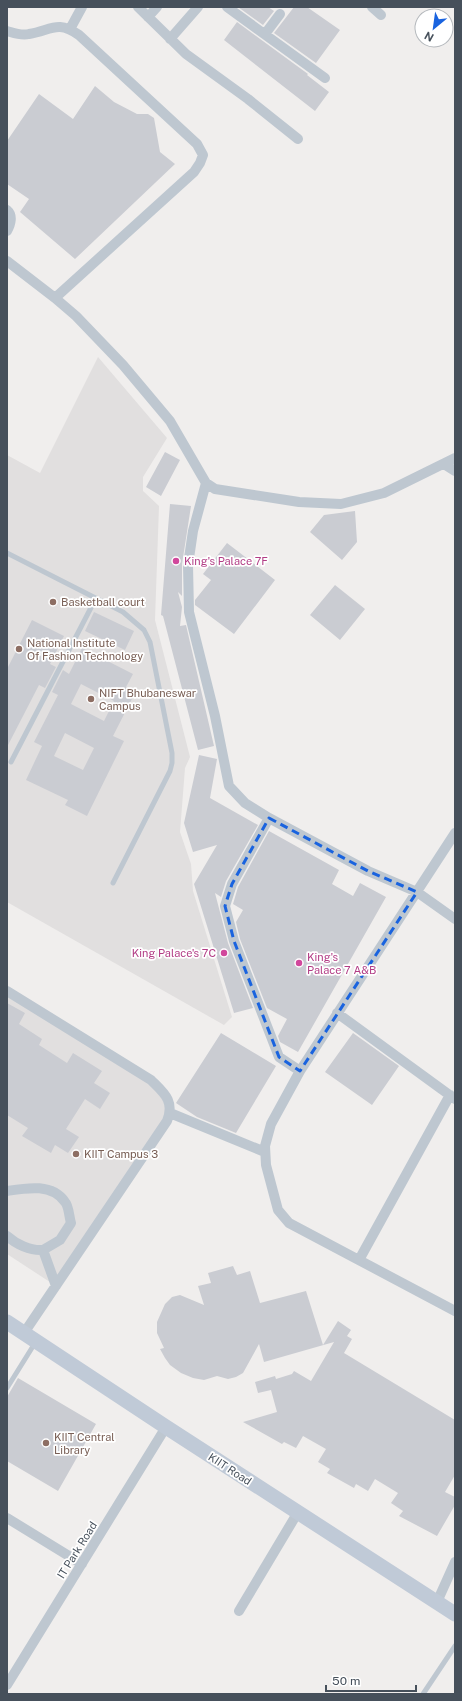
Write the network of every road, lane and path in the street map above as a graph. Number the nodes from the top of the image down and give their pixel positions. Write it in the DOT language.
graph roads {
  1 [pos="82,7"];
  2 [pos="138,7"];
  3 [pos="157,7"];
  4 [pos="198,7"];
  5 [pos="226,7"];
  6 [pos="372,7"];
  7 [pos="280,14"];
  8 [pos="381,15"];
  9 [pos="148,17"];
  10 [pos="70,29"];
  11 [pos="7,31"];
  12 [pos="265,34"];
  13 [pos="170,39"];
  14 [pos="325,78"];
  15 [pos="298,140"];
  16 [pos="7,210"];
  17 [pos="7,231"];
  18 [pos="7,261"];
  19 [pos="55,298"];
  20 [pos="455,458"];
  21 [pos="444,464"];
  22 [pos="455,471"];
  23 [pos="206,484"];
  24 [pos="7,553"];
  25 [pos="96,598"];
  26 [pos="11,762"];
  27 [pos="269,818"];
  28 [pos="455,833"];
  29 [pos="113,883"];
  30 [pos="417,892"];
  31 [pos="455,919"];
  32 [pos="7,991"];
  33 [pos="337,1013"];
  34 [pos="300,1071"];
  35 [pos="452,1097"];
  36 [pos="170,1113"];
  37 [pos="265,1152"];
  38 [pos="7,1191"];
  39 [pos="7,1236"];
  40 [pos="43,1250"];
  41 [pos="359,1260"];
  42 [pos="56,1286"];
  43 [pos="455,1311"];
  44 [pos="7,1322"];
  45 [pos="30,1337"];
  46 [pos="7,1388"];
  47 [pos="166,1428"];
  48 [pos="298,1512"];
  49 [pos="7,1518"];
  50 [pos="455,1562"];
  51 [pos="82,1564"];
  52 [pos="436,1602"];
  53 [pos="239,1611"];
  54 [pos="455,1614"];
  55 [pos="455,1646"];
  56 [pos="7,1685"];
  57 [pos="423,1694"];
  1 -- 10 [label="street"];
  2 -- 9 [label="street"];
  3 -- 9 [label="street"];
  4 -- 13 [label="street"];
  5 -- 12 [label="street"];
  6 -- 8 [label="street"];
  7 -- 12 [label="street"];
  9 -- 13 [label="street"];
  10 -- 11 [label="street"];
  10 -- 19 [label="street"];
  12 -- 14 [label="street"];
  13 -- 15 [label="street"];
  16 -- 17 [label="street"];
  18 -- 19 [label="street"];
  19 -- 23 [label="street"];
  20 -- 21 [label="street"];
  21 -- 22 [label="street"];
  21 -- 23 [label="street"];
  23 -- 27 [label="street"];
  24 -- 25 [label="lane"];
  25 -- 26 [label="lane"];
  25 -- 29 [label="lane"];
  27 -- 30 [label="street"];
  27 -- 34 [label="street"];
  28 -- 30 [label="street"];
  30 -- 31 [label="street"];
  30 -- 33 [label="street"];
  32 -- 36 [label="street"];
  33 -- 34 [label="street"];
  33 -- 35 [label="street"];
  34 -- 37 [label="street"];
  35 -- 41 [label="street"];
  36 -- 37 [label="street"];
  36 -- 42 [label="street"];
  37 -- 41 [label="street"];
  38 -- 40 [label="street"];
  39 -- 40 [label="street"];
  40 -- 42 [label="street"];
  41 -- 43 [label="street"];
  42 -- 45 [label="street"];
  44 -- 45 [label="main road, KIIT Road"];
  45 -- 46 [label="lane"];
  45 -- 47 [label="main road, KIIT Road"];
  47 -- 48 [label="main road, KIIT Road"];
  47 -- 51 [label="street, IT Park Road"];
  48 -- 52 [label="main road, KIIT Road"];
  48 -- 53 [label="street"];
  49 -- 51 [label="street"];
  50 -- 52 [label="street"];
  51 -- 56 [label="street, IT Park Road"];
  52 -- 54 [label="main road, KIIT Road"];
  55 -- 57 [label="lane"];
}
